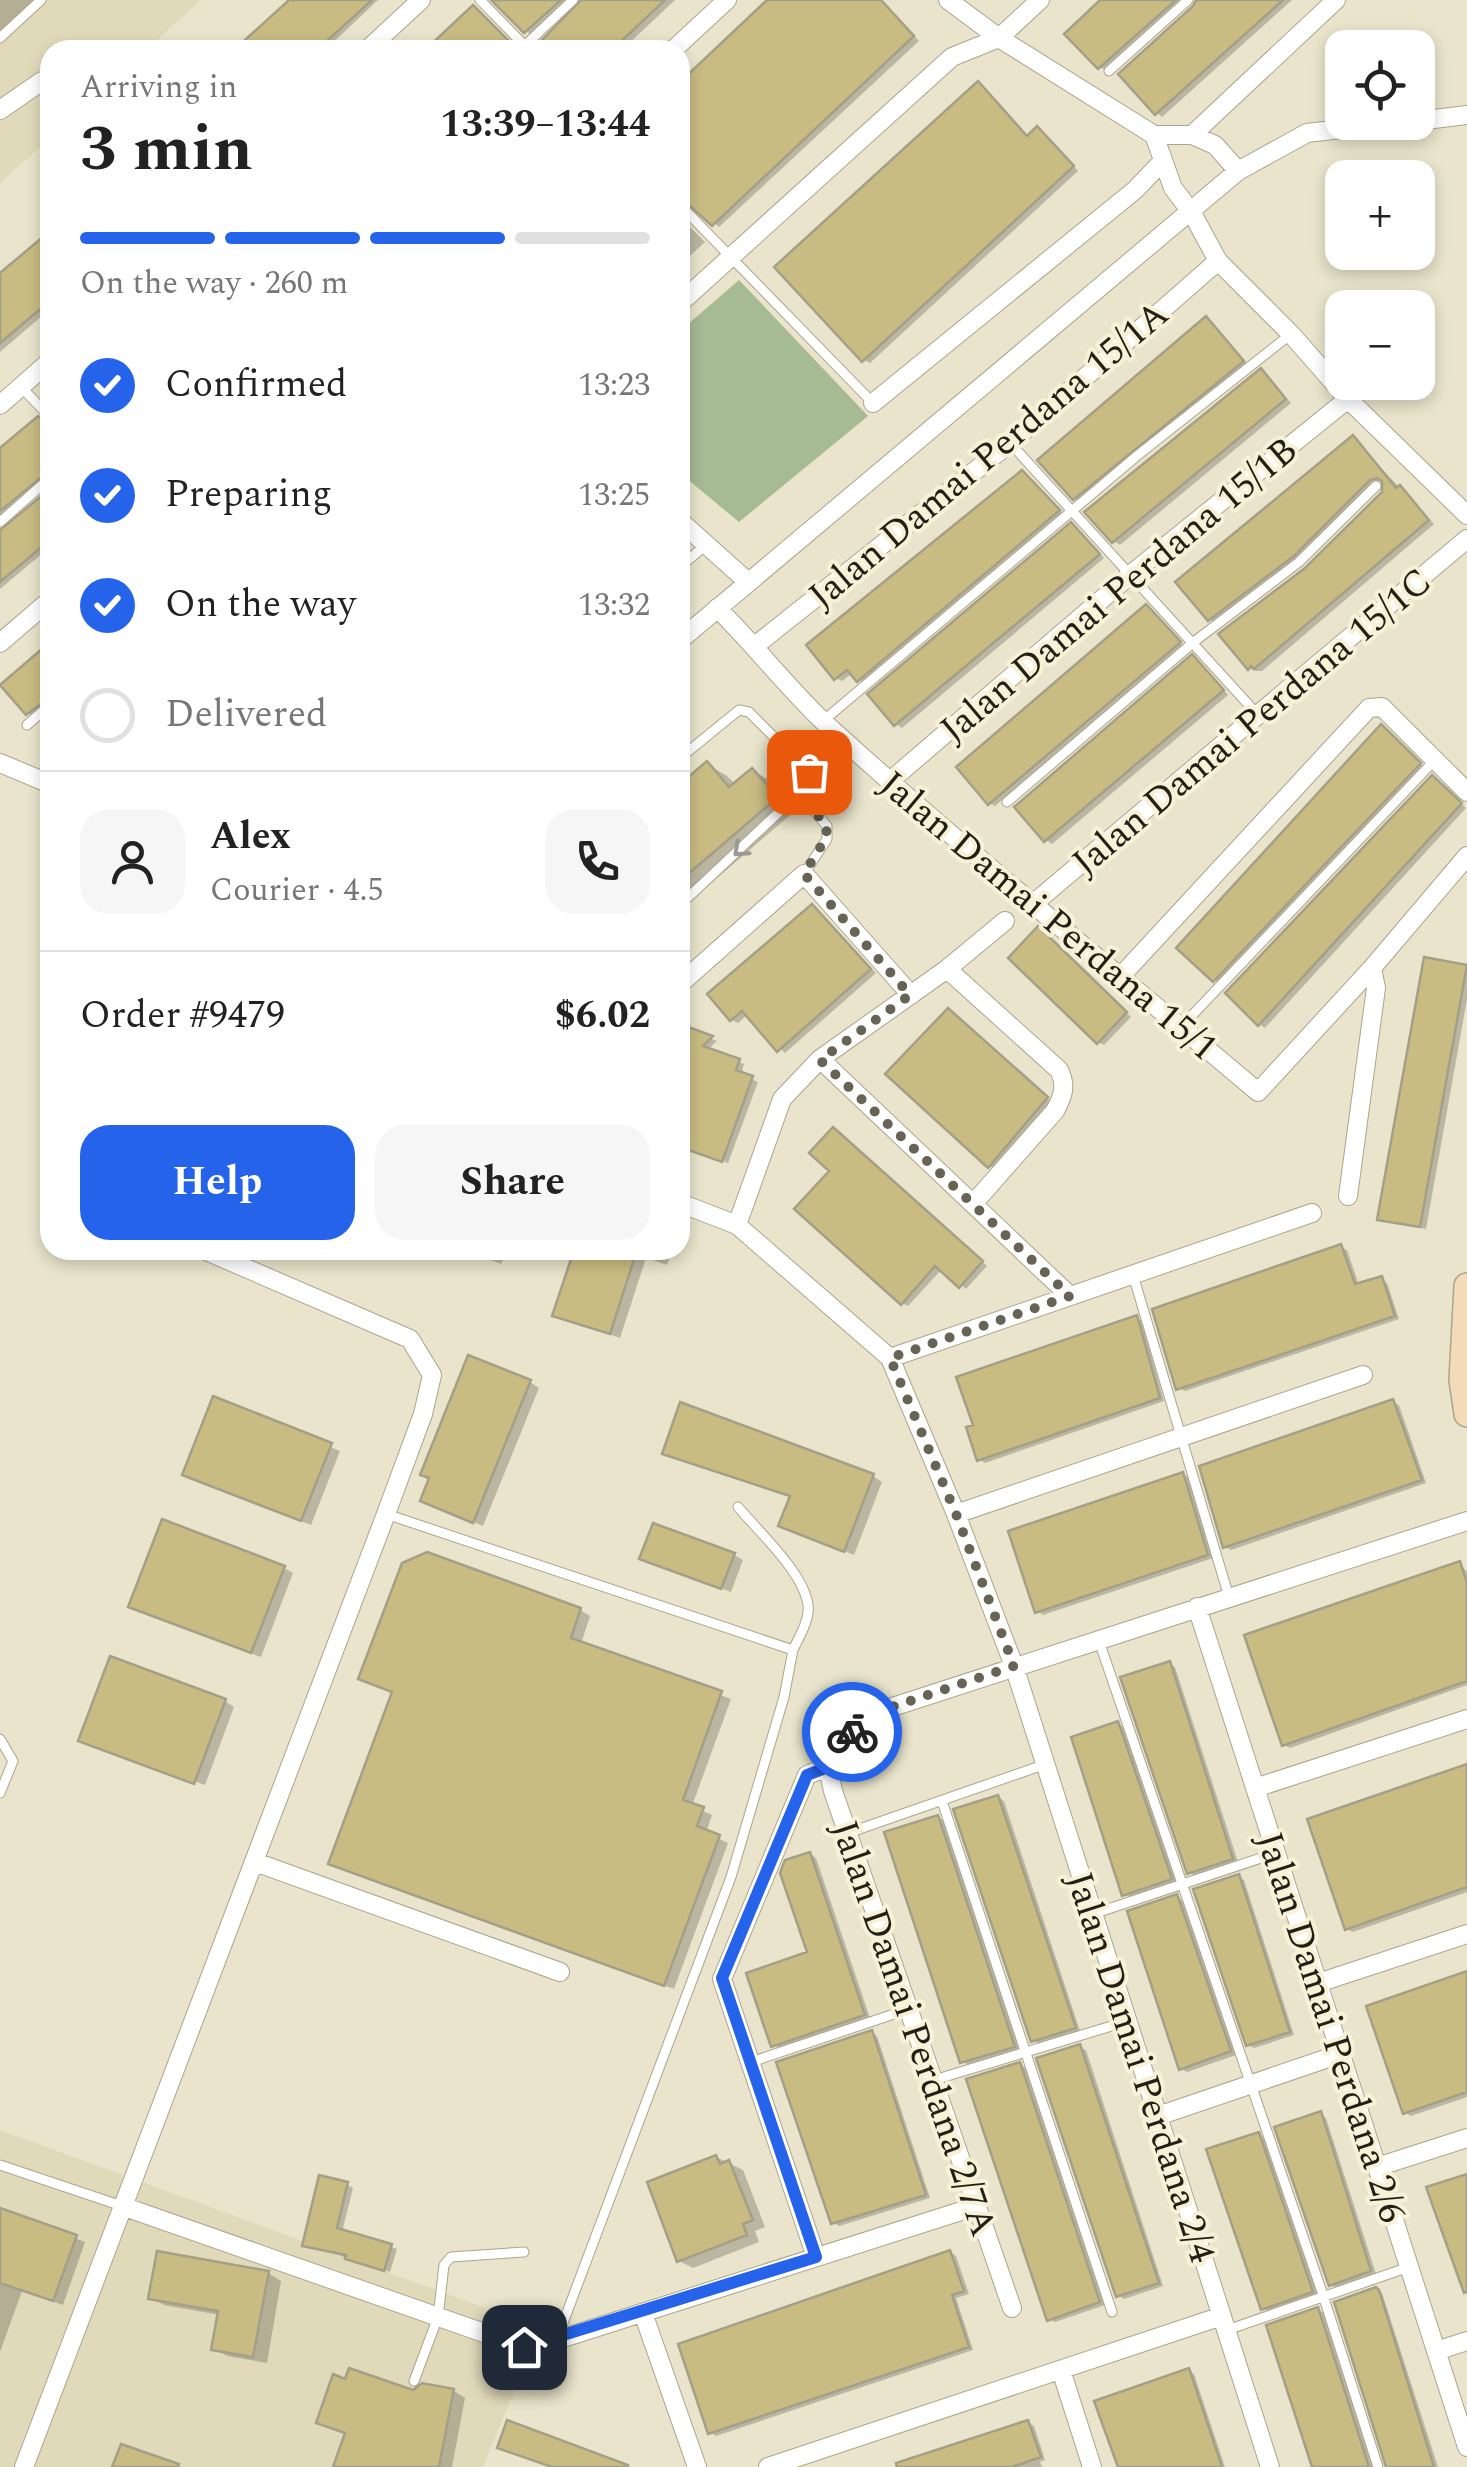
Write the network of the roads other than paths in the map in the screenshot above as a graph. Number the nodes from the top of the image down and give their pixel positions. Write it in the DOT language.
graph roads {
  1 [pos="41,0"];
  2 [pos="422,0"];
  3 [pos="480,0"];
  4 [pos="572,0"];
  5 [pos="727,0"];
  6 [pos="948,0"];
  7 [pos="1040,0"];
  8 [pos="1188,0"];
  9 [pos="1336,0"];
  10 [pos="0,38"];
  11 [pos="999,38"];
  12 [pos="378,40"];
  13 [pos="517,40"];
  14 [pos="534,40"];
  15 [pos="684,40"];
  16 [pos="1110,71"];
  17 [pos="40,81"];
  18 [pos="0,110"];
  19 [pos="1467,115"];
  20 [pos="1435,119"];
  21 [pos="1325,131"];
  22 [pos="1192,135"];
  23 [pos="1154,136"];
  24 [pos="1162,162"];
  25 [pos="1238,171"];
  26 [pos="1192,212"];
  27 [pos="690,215"];
  28 [pos="730,257"];
  29 [pos="1218,261"];
  30 [pos="690,294"];
  31 [pos="1291,334"];
  32 [pos="40,371"];
  33 [pos="1325,373"];
  34 [pos="21,387"];
  35 [pos="1348,400"];
  36 [pos="873,403"];
  37 [pos="0,405"];
  38 [pos="40,406"];
  39 [pos="1010,443"];
  40 [pos="1376,486"];
  41 [pos="40,487"];
  42 [pos="1073,511"];
  43 [pos="1467,515"];
  44 [pos="0,522"];
  45 [pos="690,530"];
  46 [pos="1467,539"];
  47 [pos="707,544"];
  48 [pos="690,558"];
  49 [pos="1130,574"];
  50 [pos="748,582"];
  51 [pos="717,608"];
  52 [pos="40,609"];
  53 [pos="690,631"];
  54 [pos="1195,642"];
  55 [pos="0,643"];
  56 [pos="756,645"];
  57 [pos="40,715"];
  58 [pos="1258,715"];
  59 [pos="823,720"];
  60 [pos="28,725"];
  61 [pos="690,750"];
  62 [pos="0,762"];
  63 [pos="1434,762"];
  64 [pos="40,780"];
  65 [pos="890,781"];
  66 [pos="1467,792"];
  67 [pos="801,796"];
  68 [pos="1007,802"];
  69 [pos="1467,856"];
  70 [pos="804,874"];
  71 [pos="690,895"];
  72 [pos="1034,903"];
  73 [pos="1004,922"];
  74 [pos="1372,968"];
  75 [pos="946,970"];
  76 [pos="690,975"];
  77 [pos="1120,976"];
  78 [pos="910,995"];
  79 [pos="1181,1027"];
  80 [pos="820,1060"];
  81 [pos="1348,1196"];
  82 [pos="973,1204"];
  83 [pos="690,1207"];
  84 [pos="1312,1213"];
  85 [pos="738,1226"];
  86 [pos="227,1260"];
  87 [pos="1133,1274"];
  88 [pos="1467,1286"];
  89 [pos="1070,1296"];
  90 [pos="890,1358"];
  91 [pos="1363,1375"];
  92 [pos="1467,1414"];
  93 [pos="1181,1437"];
  94 [pos="738,1507"];
  95 [pos="386,1514"];
  96 [pos="956,1514"];
  97 [pos="1467,1521"];
  98 [pos="1229,1597"];
  99 [pos="1197,1607"];
  100 [pos="1098,1639"];
  101 [pos="793,1650"];
  102 [pos="1014,1666"];
  103 [pos="1467,1719"];
  104 [pos="0,1739"];
  105 [pos="1046,1764"];
  106 [pos="828,1767"];
  107 [pos="1255,1788"];
  108 [pos="0,1793"];
  109 [pos="942,1801"];
  110 [pos="848,1833"];
  111 [pos="1276,1853"];
  112 [pos="255,1862"];
  113 [pos="1184,1886"];
  114 [pos="1093,1914"];
  115 [pos="1467,1934"];
  116 [pos="560,1972"];
  117 [pos="1318,1983"];
  118 [pos="909,2009"];
  119 [pos="1128,2021"];
  120 [pos="1026,2051"];
  121 [pos="1340,2054"];
  122 [pos="750,2062"];
  123 [pos="933,2080"];
  124 [pos="1250,2084"];
  125 [pos="1158,2116"];
  126 [pos="1467,2138"];
  127 [pos="0,2164"];
  128 [pos="1377,2167"];
  129 [pos="976,2206"];
  130 [pos="125,2207"];
  131 [pos="524,2252"];
  132 [pos="816,2257"];
  133 [pos="1409,2267"];
  134 [pos="1323,2296"];
  135 [pos="1012,2308"];
  136 [pos="642,2312"];
  137 [pos="1112,2312"];
  138 [pos="438,2317"];
  139 [pos="1224,2323"];
  140 [pos="557,2340"];
  141 [pos="1467,2341"];
  142 [pos="1436,2351"];
  143 [pos="1060,2370"];
  144 [pos="414,2381"];
  145 [pos="1467,2447"];
  146 [pos="24,2467"];
  147 [pos="697,2467"];
  148 [pos="768,2467"];
  149 [pos="1092,2467"];
  150 [pos="1270,2467"];
  151 [pos="1378,2467"];
  1 -- 10 [label="lane"];
  2 -- 12 [label="street"];
  3 -- 13 [label="lane"];
  4 -- 14 [label="lane"];
  5 -- 15 [label="street"];
  6 -- 11 [label="street"];
  7 -- 11 [label="street"];
  8 -- 16 [label="lane"];
  9 -- 22 [label="street"];
  11 -- 23 [label="street"];
  11 -- 28 [label="street"];
  17 -- 18 [label="street"];
  19 -- 20 [label="street"];
  21 -- 25 [label="street"];
  22 -- 23 [label="street"];
  22 -- 25 [label="street"];
  23 -- 24 [label="street"];
  24 -- 26 [label="street"];
  24 -- 36 [label="street"];
  25 -- 26 [label="street"];
  26 -- 29 [label="street"];
  26 -- 50 [label="street"];
  27 -- 28 [label="lane"];
  28 -- 30 [label="street"];
  28 -- 36 [label="lane"];
  29 -- 31 [label="street"];
  29 -- 39 [label="street, Jalan Damai Perdana 15/1A"];
  31 -- 33 [label="street"];
  31 -- 42 [label="lane"];
  32 -- 34 [label="street"];
  34 -- 37 [label="street"];
  34 -- 38 [label="lane"];
  35 -- 43 [label="street"];
  35 -- 49 [label="street, Jalan Damai Perdana 15/1B"];
  39 -- 42 [label="lane"];
  39 -- 56 [label="street, Jalan Damai Perdana 15/1A"];
  40 -- 54 [label="lane"];
  41 -- 44 [label="lane"];
  42 -- 49 [label="lane"];
  42 -- 59 [label="lane"];
  45 -- 47 [label="street"];
  46 -- 58 [label="street, Jalan Damai Perdana 15/1C"];
  47 -- 48 [label="lane"];
  47 -- 50 [label="street"];
  49 -- 54 [label="lane"];
  49 -- 65 [label="street, Jalan Damai Perdana 15/1B"];
  50 -- 51 [label="street"];
  51 -- 53 [label="street"];
  51 -- 56 [label="street, Jalan Damai Perdana 15/1"];
  52 -- 55 [label="street"];
  54 -- 58 [label="lane"];
  54 -- 68 [label="lane"];
  56 -- 59 [label="street, Jalan Damai Perdana 15/1"];
  57 -- 60 [label="lane"];
  58 -- 72 [label="street, Jalan Damai Perdana 15/1C"];
  59 -- 65 [label="street, Jalan Damai Perdana 15/1"];
  61 -- 67 [label="lane"];
  62 -- 64 [label="street"];
  63 -- 66 [label="street"];
  63 -- 77 [label="street"];
  63 -- 79 [label="lane"];
  65 -- 72 [label="street, Jalan Damai Perdana 15/1"];
  67 -- 70 [label="lane"];
  67 -- 71 [label="lane, one-way"];
  69 -- 74 [label="street"];
  70 -- 76 [label="street"];
  70 -- 78 [label="street"];
  72 -- 77 [label="street, Jalan Damai Perdana 15/1"];
  73 -- 75 [label="street"];
  74 -- 79 [label="street, Jalan Damai Perdana 15/1"];
  74 -- 81 [label="street"];
  75 -- 78 [label="street"];
  75 -- 82 [label="street"];
  77 -- 79 [label="street, Jalan Damai Perdana 15/1"];
  78 -- 80 [label="street"];
  80 -- 82 [label="street"];
  80 -- 85 [label="street"];
  82 -- 89 [label="street"];
  83 -- 85 [label="street"];
  84 -- 87 [label="street"];
  85 -- 90 [label="street"];
  86 -- 95 [label="street"];
  87 -- 89 [label="street"];
  87 -- 93 [label="lane"];
  88 -- 92 [label="main road"];
  89 -- 90 [label="street"];
  90 -- 96 [label="street, Jalan Damai Perdana 2/4"];
  91 -- 93 [label="street"];
  93 -- 96 [label="street"];
  93 -- 98 [label="lane"];
  94 -- 101 [label="lane"];
  95 -- 101 [label="lane"];
  95 -- 112 [label="street"];
  96 -- 102 [label="street, Jalan Damai Perdana 2/4"];
  97 -- 98 [label="street"];
  98 -- 99 [label="street"];
  99 -- 100 [label="street"];
  99 -- 107 [label="street, Jalan Damai Perdana 2/6"];
  100 -- 102 [label="street"];
  100 -- 113 [label="lane"];
  101 -- 140 [label="lane"];
  102 -- 105 [label="street, Jalan Damai Perdana 2/4"];
  102 -- 106 [label="street, Jalan Damai Perdana 2/7A"];
  103 -- 107 [label="street"];
  104 -- 108 [label="lane"];
  105 -- 109 [label="lane"];
  105 -- 114 [label="street, Jalan Damai Perdana 2/4"];
  106 -- 110 [label="street, Jalan Damai Perdana 2/7A"];
  106 -- 122 [label="street"];
  107 -- 111 [label="street, Jalan Damai Perdana 2/6"];
  109 -- 110 [label="lane"];
  109 -- 120 [label="lane"];
  110 -- 118 [label="street, Jalan Damai Perdana 2/7A"];
  111 -- 113 [label="lane"];
  111 -- 117 [label="street, Jalan Damai Perdana 2/6"];
  112 -- 116 [label="street"];
  112 -- 130 [label="street"];
  113 -- 114 [label="lane"];
  113 -- 124 [label="lane"];
  114 -- 119 [label="street, Jalan Damai Perdana 2/4"];
  115 -- 117 [label="street"];
  117 -- 121 [label="street, Jalan Damai Perdana 2/6"];
  118 -- 122 [label="lane"];
  118 -- 123 [label="street, Jalan Damai Perdana 2/7A"];
  119 -- 120 [label="lane"];
  119 -- 125 [label="street, Jalan Damai Perdana 2/4"];
  120 -- 123 [label="lane"];
  120 -- 137 [label="lane"];
  121 -- 124 [label="street"];
  121 -- 128 [label="street, Jalan Damai Perdana 2/6"];
  122 -- 132 [label="street"];
  123 -- 129 [label="street, Jalan Damai Perdana 2/7A"];
  124 -- 125 [label="street"];
  124 -- 134 [label="lane"];
  125 -- 139 [label="street, Jalan Damai Perdana 2/4"];
  126 -- 128 [label="street"];
  127 -- 130 [label="lane"];
  128 -- 133 [label="street, Jalan Damai Perdana 2/6"];
  129 -- 132 [label="street"];
  129 -- 135 [label="street, Jalan Damai Perdana 2/7A"];
  130 -- 138 [label="street"];
  130 -- 146 [label="street"];
  131 -- 138 [label="lane"];
  132 -- 136 [label="street"];
  133 -- 134 [label="lane"];
  133 -- 142 [label="street, Jalan Damai Perdana 2/6"];
  134 -- 139 [label="lane"];
  134 -- 151 [label="lane"];
  136 -- 140 [label="street"];
  136 -- 147 [label="street"];
  138 -- 140 [label="street"];
  138 -- 144 [label="lane"];
  139 -- 143 [label="street"];
  139 -- 150 [label="street, Jalan Damai Perdana 2/4"];
  141 -- 142 [label="street"];
  142 -- 145 [label="street, Jalan Damai Perdana 2/6"];
  143 -- 148 [label="street"];
  143 -- 149 [label="street"];
}
